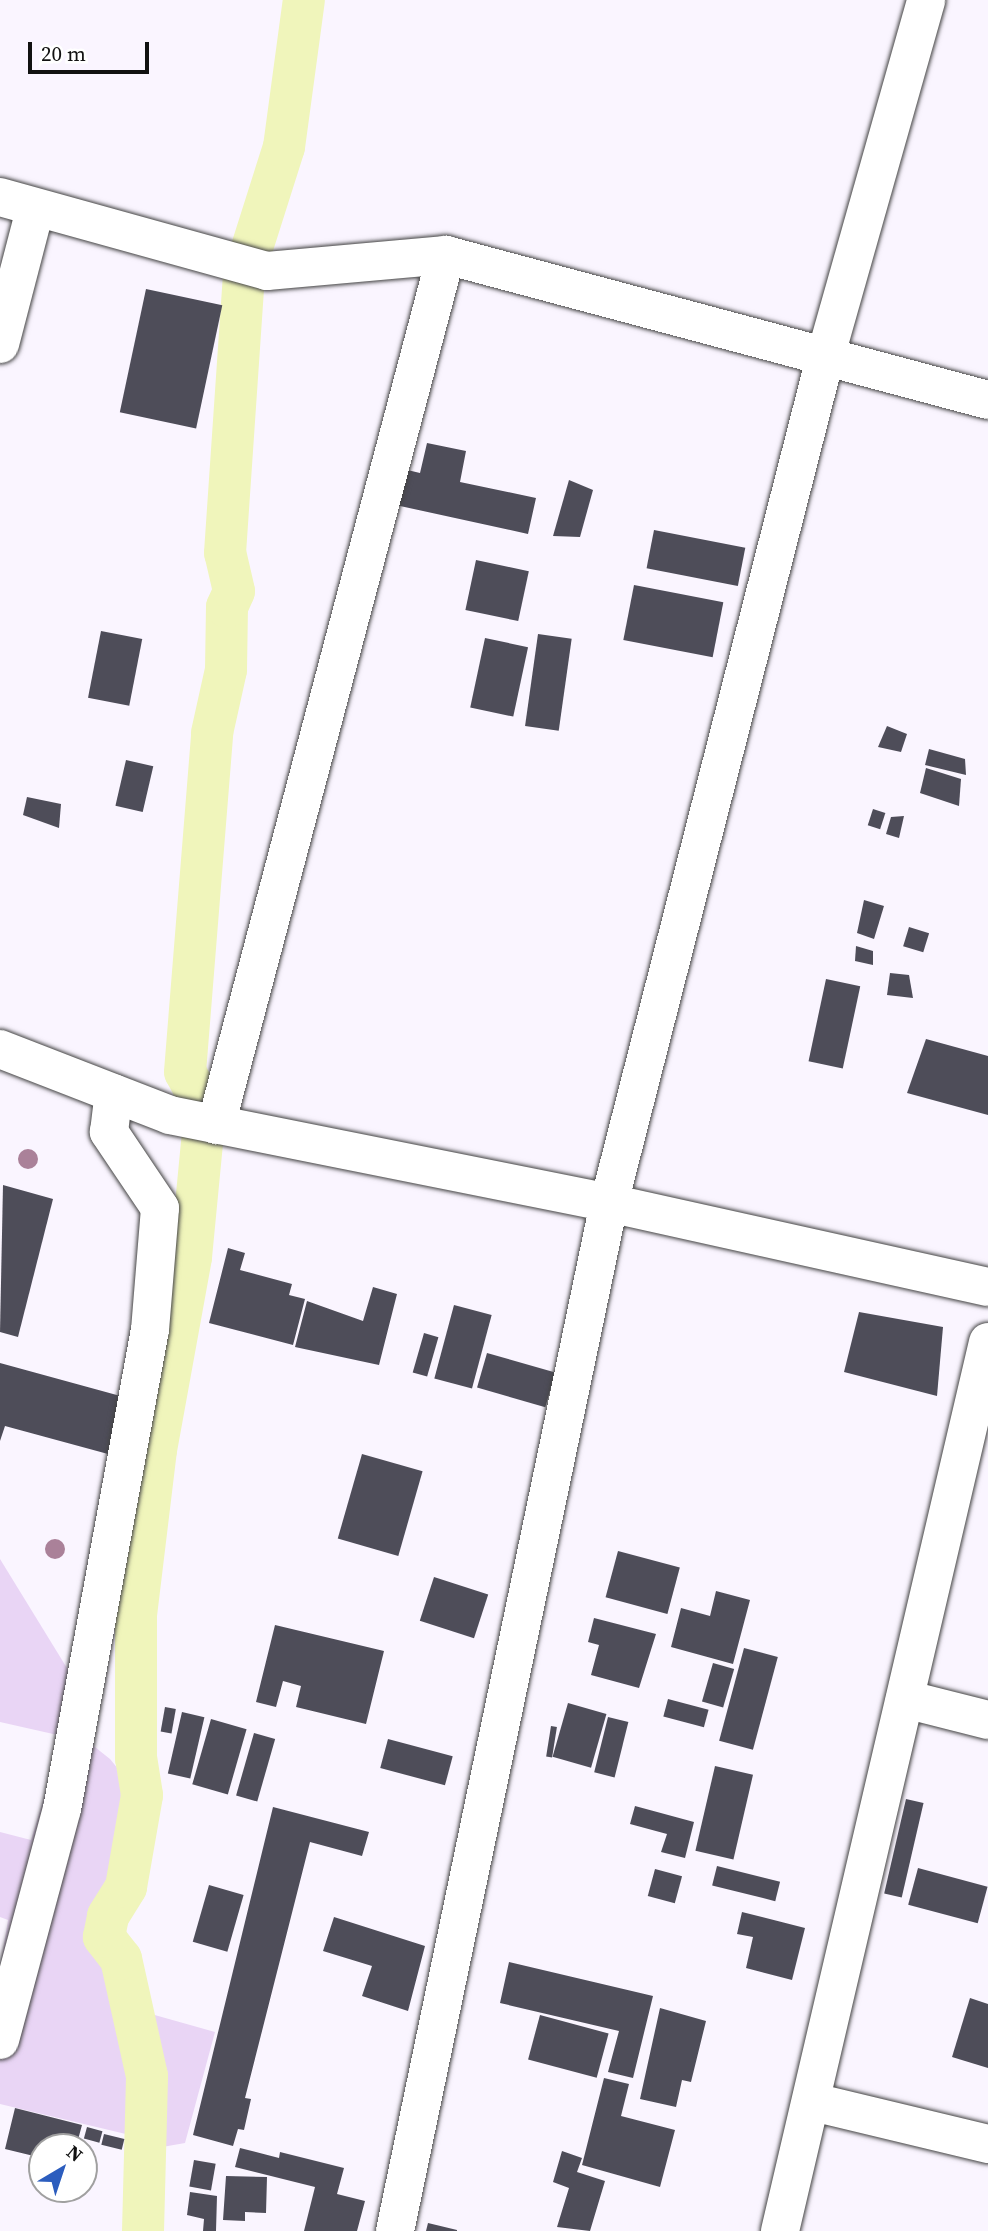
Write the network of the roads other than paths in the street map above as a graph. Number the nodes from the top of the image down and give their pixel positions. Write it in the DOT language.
graph roads {
  1 [pos="926,0"];
  2 [pos="0,197"];
  3 [pos="35,210"];
  4 [pos="446,255"];
  5 [pos="0,344"];
  6 [pos="825,358"];
  7 [pos="988,400"];
  8 [pos="0,1049"];
  9 [pos="114,1093"];
  10 [pos="216,1125"];
  11 [pos="609,1203"];
  12 [pos="988,1287"];
  13 [pos="988,1342"];
  14 [pos="905,1699"];
  15 [pos="988,1720"];
  16 [pos="0,2040"];
  17 [pos="813,2102"];
  18 [pos="988,2144"];
  19 [pos="395,2231"];
  20 [pos="780,2231"];
  1 -- 6 [label="street"];
  2 -- 3 [label="street"];
  3 -- 4 [label="street"];
  3 -- 5 [label="street"];
  4 -- 6 [label="street"];
  4 -- 10 [label="street"];
  6 -- 7 [label="street"];
  6 -- 11 [label="street"];
  8 -- 9 [label="street"];
  9 -- 10 [label="street"];
  9 -- 16 [label="street"];
  10 -- 11 [label="street"];
  11 -- 12 [label="street"];
  11 -- 19 [label="street"];
  13 -- 14 [label="street"];
  14 -- 15 [label="street"];
  14 -- 17 [label="street"];
  17 -- 18 [label="street"];
  17 -- 20 [label="street"];
}
